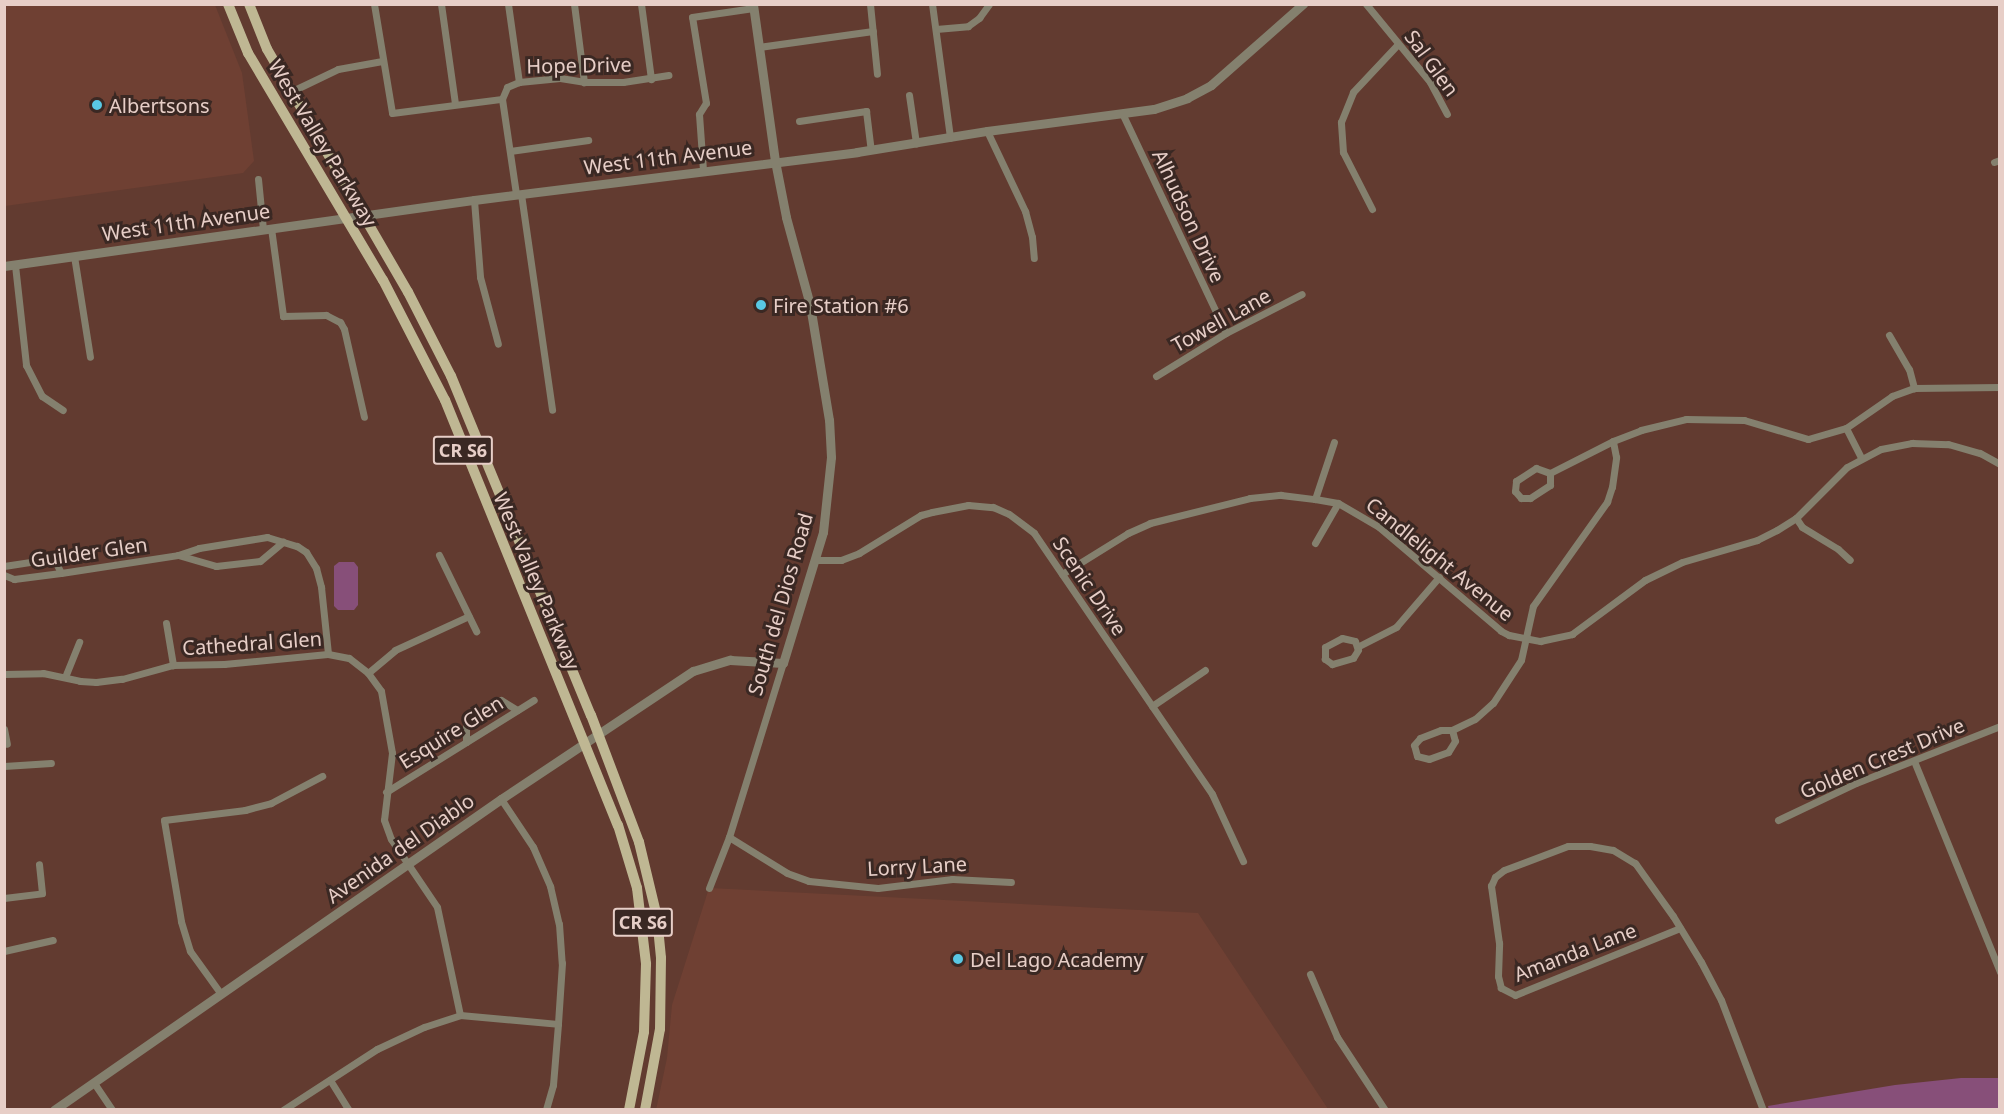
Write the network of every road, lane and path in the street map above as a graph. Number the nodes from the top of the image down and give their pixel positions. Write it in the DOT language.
graph roads {
  1 [pos="228,4"];
  2 [pos="249,4"];
  3 [pos="374,4"];
  4 [pos="441,4"];
  5 [pos="508,4"];
  6 [pos="574,4"];
  7 [pos="641,4"];
  8 [pos="870,4"];
  9 [pos="933,4"];
  10 [pos="989,4"];
  11 [pos="1303,4"];
  12 [pos="1366,4"];
  13 [pos="753,6"];
  14 [pos="936,29"];
  15 [pos="873,31"];
  16 [pos="1398,44"];
  17 [pos="759,47"];
  18 [pos="382,61"];
  19 [pos="877,74"];
  20 [pos="668,75"];
  21 [pos="651,78"];
  22 [pos="519,81"];
  23 [pos="584,82"];
  24 [pos="291,92"];
  25 [pos="909,95"];
  26 [pos="502,99"];
  27 [pos="455,104"];
  28 [pos="1122,113"];
  29 [pos="1447,114"];
  30 [pos="799,121"];
  31 [pos="987,131"];
  32 [pos="950,138"];
  33 [pos="588,140"];
  34 [pos="916,143"];
  35 [pos="871,150"];
  36 [pos="510,151"];
  37 [pos="775,161"];
  38 [pos="703,170"];
  39 [pos="258,179"];
  40 [pos="519,194"];
  41 [pos="474,200"];
  42 [pos="1372,209"];
  43 [pos="364,217"];
  44 [pos="347,219"];
  45 [pos="267,228"];
  46 [pos="74,256"];
  47 [pos="1034,258"];
  48 [pos="15,265"];
  49 [pos="4,266"];
  50 [pos="1302,294"];
  51 [pos="1226,333"];
  52 [pos="1889,335"];
  53 [pos="498,344"];
  54 [pos="90,357"];
  55 [pos="1156,376"];
  56 [pos="2000,387"];
  57 [pos="1914,388"];
  58 [pos="63,410"];
  59 [pos="552,410"];
  60 [pos="364,417"];
  61 [pos="1846,428"];
  62 [pos="1613,441"];
  63 [pos="1334,442"];
  64 [pos="1861,458"];
  65 [pos="2000,464"];
  66 [pos="1550,473"];
  67 [pos="1315,499"];
  68 [pos="1338,503"];
  69 [pos="1796,518"];
  70 [pos="283,542"];
  71 [pos="1315,543"];
  72 [pos="178,555"];
  73 [pos="439,555"];
  74 [pos="1850,560"];
  75 [pos="816,561"];
  76 [pos="4,566"];
  77 [pos="61,573"];
  78 [pos="1062,574"];
  79 [pos="4,575"];
  80 [pos="1439,577"];
  81 [pos="469,616"];
  82 [pos="166,623"];
  83 [pos="476,631"];
  84 [pos="1527,639"];
  85 [pos="79,642"];
  86 [pos="1359,646"];
  87 [pos="328,654"];
  88 [pos="783,663"];
  89 [pos="173,665"];
  90 [pos="1205,670"];
  91 [pos="368,673"];
  92 [pos="4,674"];
  93 [pos="65,677"];
  94 [pos="534,700"];
  95 [pos="1152,706"];
  96 [pos="517,710"];
  97 [pos="2000,726"];
  98 [pos="4,729"];
  99 [pos="1452,730"];
  100 [pos="598,734"];
  101 [pos="466,742"];
  102 [pos="584,743"];
  103 [pos="7,744"];
  104 [pos="1914,761"];
  105 [pos="51,763"];
  106 [pos="4,766"];
  107 [pos="322,776"];
  108 [pos="386,792"];
  109 [pos="501,799"];
  110 [pos="1778,820"];
  111 [pos="729,837"];
  112 [pos="1243,861"];
  113 [pos="409,863"];
  114 [pos="39,864"];
  115 [pos="1011,882"];
  116 [pos="710,888"];
  117 [pos="4,897"];
  118 [pos="1680,928"];
  119 [pos="53,940"];
  120 [pos="4,951"];
  121 [pos="2000,972"];
  122 [pos="1310,974"];
  123 [pos="221,994"];
  124 [pos="460,1015"];
  125 [pos="558,1024"];
  126 [pos="330,1080"];
  127 [pos="94,1083"];
  128 [pos="54,1110"];
  129 [pos="112,1110"];
  130 [pos="283,1110"];
  131 [pos="348,1110"];
  132 [pos="546,1110"];
  133 [pos="629,1110"];
  134 [pos="645,1110"];
  135 [pos="1385,1110"];
  136 [pos="1763,1110"];
  1 -- 44 [label="main road, West Valley Parkway / CR S6"];
  2 -- 24 [label="main road, West Valley Parkway / CR S6"];
  3 -- 18 [label="street"];
  4 -- 27 [label="street"];
  5 -- 22 [label="street"];
  6 -- 23 [label="street"];
  7 -- 21 [label="street"];
  8 -- 15 [label="street"];
  9 -- 14 [label="street"];
  10 -- 14 [label="street"];
  11 -- 28 [label="street, West 11th Avenue"];
  12 -- 16 [label="street, Sal Glen"];
  13 -- 17 [label="street, South del Dios Road"];
  13 -- 38 [label="street"];
  14 -- 32 [label="street"];
  15 -- 17 [label="street"];
  15 -- 19 [label="street"];
  16 -- 29 [label="street, Sal Glen"];
  16 -- 42 [label="street"];
  17 -- 37 [label="street, South del Dios Road"];
  18 -- 24 [label="street"];
  18 -- 27 [label="street"];
  20 -- 21 [label="street, Hope Drive"];
  21 -- 23 [label="street, Hope Drive"];
  22 -- 23 [label="street, Hope Drive"];
  22 -- 26 [label="street, Hope Drive"];
  24 -- 43 [label="main road, West Valley Parkway / CR S6"];
  25 -- 34 [label="street"];
  26 -- 27 [label="street"];
  26 -- 36 [label="street"];
  28 -- 31 [label="street, West 11th Avenue"];
  28 -- 51 [label="street, Alhudson Drive"];
  30 -- 35 [label="street"];
  31 -- 32 [label="street, West 11th Avenue"];
  31 -- 47 [label="street"];
  32 -- 34 [label="street, West 11th Avenue"];
  33 -- 36 [label="street"];
  34 -- 35 [label="street, West 11th Avenue"];
  35 -- 37 [label="street, West 11th Avenue"];
  36 -- 40 [label="street"];
  37 -- 38 [label="street, West 11th Avenue"];
  37 -- 75 [label="street, South del Dios Road"];
  38 -- 40 [label="street, West 11th Avenue"];
  39 -- 45 [label="street"];
  40 -- 41 [label="street, West 11th Avenue"];
  40 -- 59 [label="street"];
  41 -- 43 [label="street, West 11th Avenue"];
  41 -- 53 [label="street"];
  43 -- 44 [label="street, West 11th Avenue"];
  43 -- 100 [label="main road, West Valley Parkway / CR S6"];
  44 -- 45 [label="street, West 11th Avenue"];
  44 -- 102 [label="main road, West Valley Parkway / CR S6"];
  45 -- 46 [label="street, West 11th Avenue"];
  45 -- 60 [label="street"];
  46 -- 48 [label="street, West 11th Avenue"];
  46 -- 54 [label="street"];
  48 -- 49 [label="street, West 11th Avenue"];
  48 -- 58 [label="street"];
  50 -- 51 [label="street, Towell Lane"];
  51 -- 55 [label="street, Towell Lane"];
  52 -- 57 [label="street"];
  56 -- 57 [label="street"];
  57 -- 61 [label="street"];
  61 -- 62 [label="street"];
  61 -- 64 [label="street"];
  62 -- 66 [label="street"];
  62 -- 84 [label="street"];
  63 -- 67 [label="street"];
  64 -- 65 [label="street"];
  64 -- 69 [label="street"];
  66 -- 66 [label="street"];
  67 -- 68 [label="street, Candlelight Avenue"];
  67 -- 78 [label="street, Candlelight Avenue"];
  68 -- 71 [label="street"];
  68 -- 80 [label="street, Candlelight Avenue"];
  69 -- 74 [label="street"];
  69 -- 84 [label="street"];
  70 -- 72 [label="street, Guilder Glen"];
  70 -- 72 [label="street, Guilder Glen"];
  70 -- 87 [label="street, Guilder Glen"];
  72 -- 77 [label="street, Guilder Glen"];
  73 -- 81 [label="street"];
  75 -- 78 [label="street, Scenic Drive"];
  75 -- 88 [label="street, South del Dios Road"];
  76 -- 77 [label="street"];
  77 -- 79 [label="street, Guilder Glen"];
  78 -- 95 [label="street, Scenic Drive"];
  80 -- 84 [label="street, Candlelight Avenue"];
  80 -- 86 [label="street"];
  81 -- 83 [label="street"];
  81 -- 91 [label="street"];
  82 -- 89 [label="street"];
  84 -- 99 [label="street"];
  85 -- 93 [label="street"];
  86 -- 86 [label="street"];
  87 -- 89 [label="street, Cathedral Glen"];
  87 -- 91 [label="street, Cathedral Glen"];
  88 -- 100 [label="street, Avenida del Diablo"];
  88 -- 111 [label="street, South del Dios Road"];
  89 -- 93 [label="street, Cathedral Glen"];
  90 -- 95 [label="street"];
  91 -- 108 [label="street, Cathedral Glen"];
  92 -- 93 [label="street, Cathedral Glen"];
  94 -- 96 [label="street, Esquire Glen"];
  95 -- 112 [label="street, Scenic Drive"];
  96 -- 101 [label="street, Esquire Glen"];
  96 -- 101 [label="street"];
  97 -- 104 [label="street, Golden Crest Drive"];
  98 -- 103 [label="street"];
  99 -- 99 [label="street"];
  100 -- 102 [label="street, Avenida del Diablo"];
  100 -- 134 [label="main road, West Valley Parkway / CR S6"];
  101 -- 108 [label="street, Esquire Glen"];
  102 -- 109 [label="street, Avenida del Diablo"];
  102 -- 133 [label="main road, West Valley Parkway / CR S6"];
  104 -- 110 [label="street, Golden Crest Drive"];
  104 -- 121 [label="street"];
  105 -- 106 [label="street"];
  107 -- 123 [label="street"];
  108 -- 113 [label="street, Cathedral Glen"];
  109 -- 113 [label="street, Avenida del Diablo"];
  109 -- 125 [label="street"];
  111 -- 115 [label="street, Lorry Lane"];
  111 -- 116 [label="street, South del Dios Road"];
  113 -- 123 [label="street, Avenida del Diablo"];
  113 -- 124 [label="street, Cathedral Glen"];
  114 -- 117 [label="street"];
  118 -- 118 [label="street, Amanda Lane"];
  118 -- 136 [label="street, Amanda Lane"];
  119 -- 120 [label="street"];
  122 -- 135 [label="street"];
  123 -- 127 [label="street, Avenida del Diablo"];
  124 -- 125 [label="street"];
  124 -- 126 [label="street"];
  125 -- 132 [label="street"];
  126 -- 130 [label="street"];
  126 -- 131 [label="street"];
  127 -- 128 [label="street, Avenida del Diablo"];
  127 -- 129 [label="street"];
}
